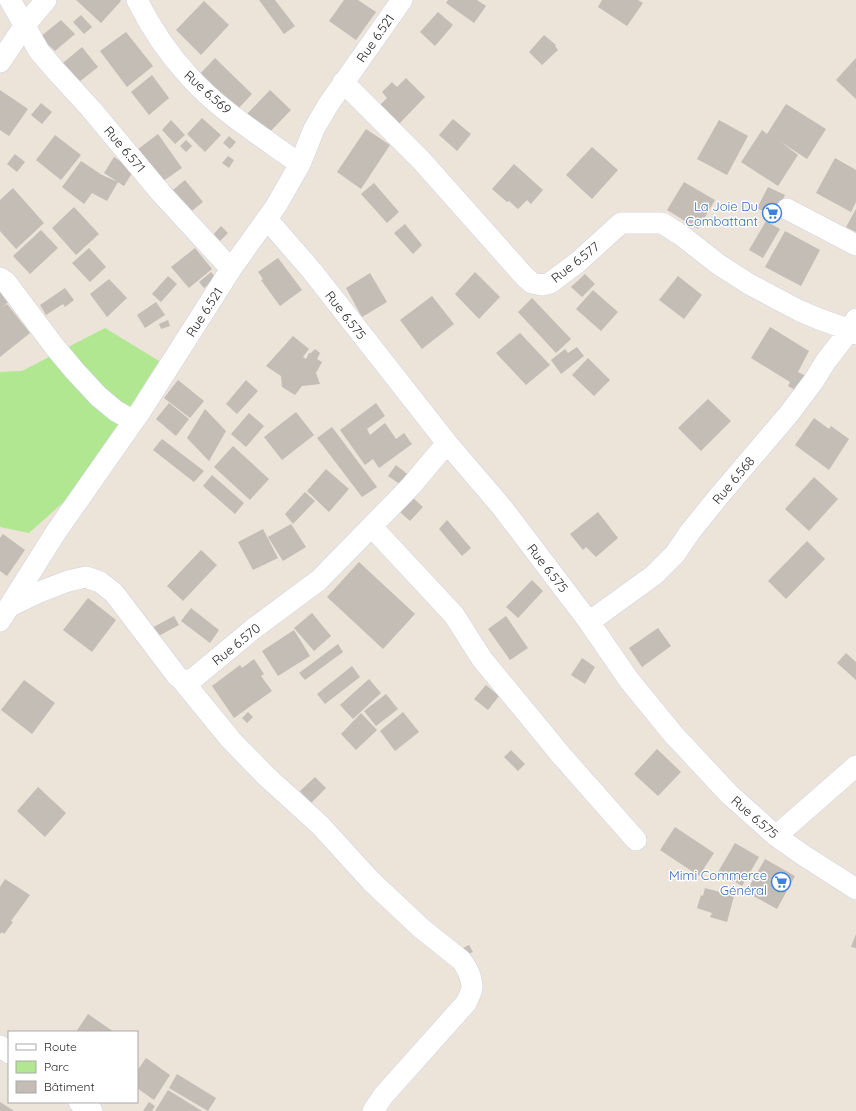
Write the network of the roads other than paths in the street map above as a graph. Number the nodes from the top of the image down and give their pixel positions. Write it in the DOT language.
graph roads {
  1 [pos="10,0"];
  2 [pos="46,0"];
  3 [pos="137,0"];
  4 [pos="395,2"];
  5 [pos="24,25"];
  6 [pos="0,62"];
  7 [pos="343,82"];
  8 [pos="300,164"];
  9 [pos="787,209"];
  10 [pos="268,218"];
  11 [pos="856,244"];
  12 [pos="231,269"];
  13 [pos="0,278"];
  14 [pos="854,327"];
  15 [pos="134,421"];
  16 [pos="447,443"];
  17 [pos="372,527"];
  18 [pos="5,613"];
  19 [pos="590,622"];
  20 [pos="182,680"];
  21 [pos="856,766"];
  22 [pos="776,836"];
  23 [pos="636,840"];
  24 [pos="856,889"];
  25 [pos="0,1046"];
  26 [pos="8,1052"];
  27 [pos="80,1103"];
  28 [pos="92,1111"];
  29 [pos="372,1111"];
  1 -- 5 [label="street, Rue 6.571"];
  2 -- 5 [label="street"];
  3 -- 8 [label="street, Rue 6.569"];
  4 -- 7 [label="street, Rue 6.521"];
  5 -- 6 [label="street"];
  5 -- 12 [label="street, Rue 6.571"];
  7 -- 8 [label="street, Rue 6.521"];
  7 -- 14 [label="street, Rue 6.577"];
  8 -- 10 [label="street, Rue 6.521"];
  9 -- 11 [label="street"];
  10 -- 12 [label="street, Rue 6.521"];
  10 -- 16 [label="street, Rue 6.575"];
  12 -- 15 [label="street, Rue 6.521"];
  13 -- 15 [label="street"];
  14 -- 19 [label="street, Rue 6.568"];
  15 -- 18 [label="street, Rue 6.521"];
  16 -- 17 [label="street, Rue 6.570"];
  16 -- 19 [label="street, Rue 6.575"];
  17 -- 20 [label="street, Rue 6.570"];
  17 -- 23 [label="street"];
  18 -- 20 [label="street"];
  19 -- 22 [label="street, Rue 6.575"];
  20 -- 29 [label="street"];
  21 -- 22 [label="street"];
  22 -- 24 [label="street, Rue 6.575"];
  25 -- 26 [label="street"];
  27 -- 28 [label="street"];
}
